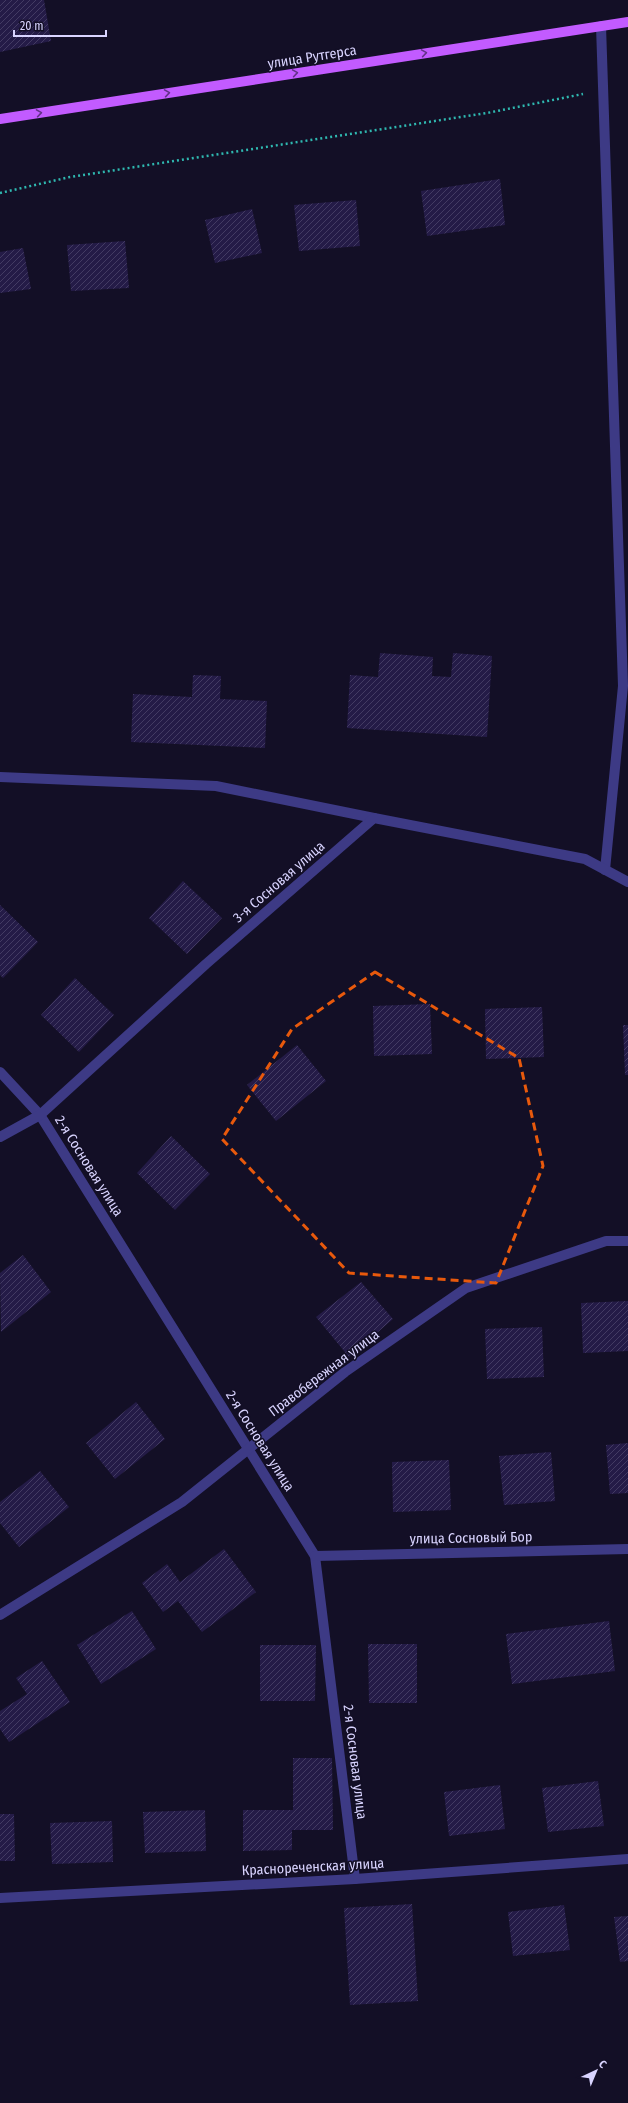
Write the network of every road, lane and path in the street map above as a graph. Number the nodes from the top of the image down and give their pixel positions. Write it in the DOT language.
graph roads {
  1 [pos="628,22"];
  2 [pos="601,26"];
  3 [pos="603,90"];
  4 [pos="0,119"];
  5 [pos="0,193"];
  6 [pos="0,777"];
  7 [pos="374,818"];
  8 [pos="605,870"];
  9 [pos="628,882"];
  10 [pos="0,1072"];
  11 [pos="40,1115"];
  12 [pos="0,1137"];
  13 [pos="628,1241"];
  14 [pos="248,1448"];
  15 [pos="628,1549"];
  16 [pos="315,1556"];
  17 [pos="0,1615"];
  18 [pos="628,1859"];
  19 [pos="355,1879"];
  20 [pos="0,1898"];
  1 -- 2 [label="main road, улица Рутгерса"];
  2 -- 3 [label="street"];
  4 -- 2 [label="main road, улица Рутгерса, one-way"];
  3 -- 5 [label="path"];
  3 -- 8 [label="street"];
  6 -- 7 [label="street"];
  7 -- 8 [label="street"];
  7 -- 11 [label="street, 3-я Сосновая улица"];
  8 -- 9 [label="street"];
  10 -- 11 [label="street, 2-я Сосновая улица"];
  11 -- 12 [label="street, 3-я Сосновая улица"];
  11 -- 14 [label="street, 2-я Сосновая улица"];
  13 -- 14 [label="street, Правобережная улица"];
  14 -- 16 [label="street, 2-я Сосновая улица"];
  14 -- 17 [label="street, Правобережная улица"];
  15 -- 16 [label="street, улица Сосновый Бор"];
  16 -- 19 [label="street, 2-я Сосновая улица"];
  18 -- 19 [label="street, Краснореченская улица"];
  19 -- 20 [label="street, Краснореченская улица"];
}
